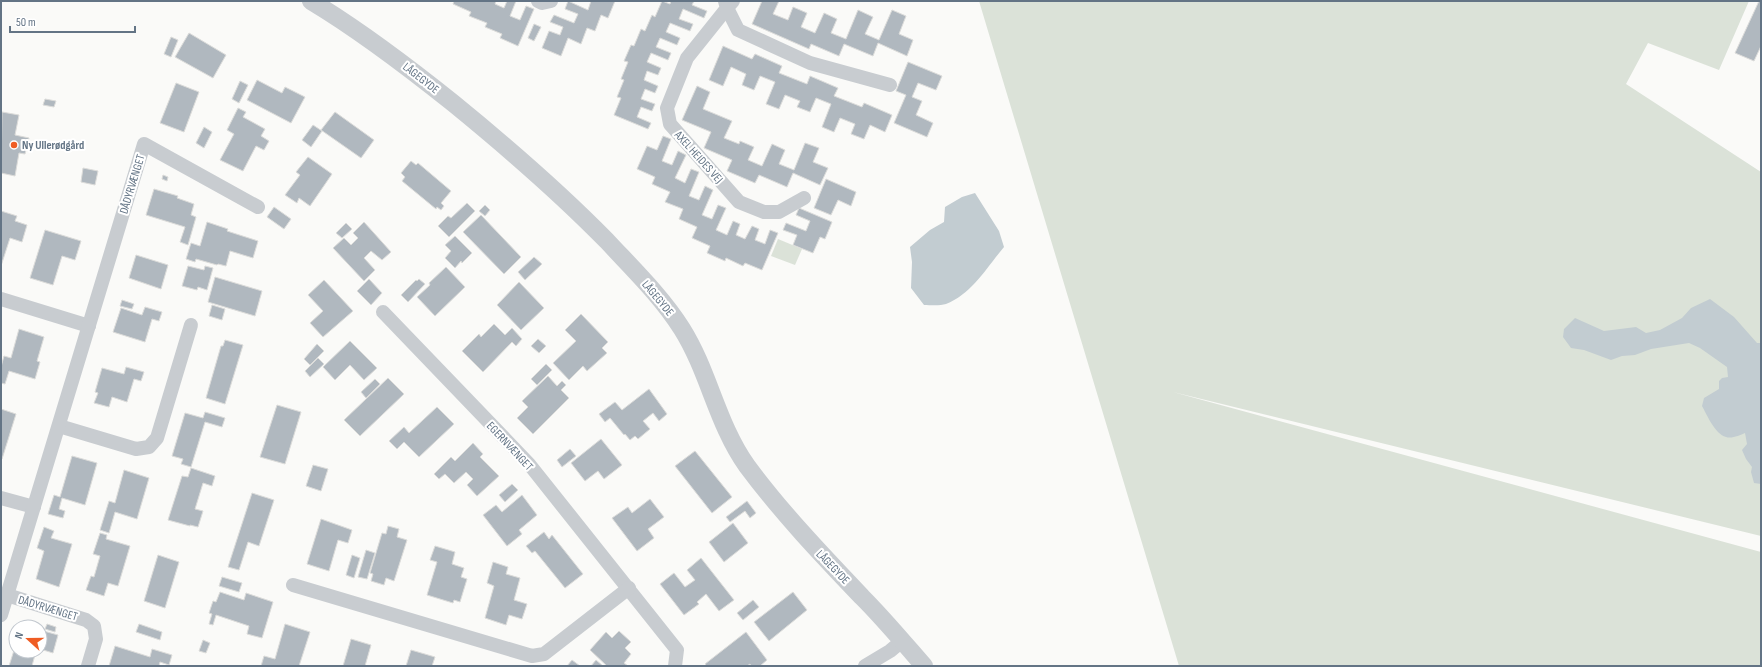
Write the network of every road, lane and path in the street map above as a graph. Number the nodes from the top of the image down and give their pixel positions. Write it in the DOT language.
graph roads {
  1 [pos="311,1"];
  2 [pos="538,1"];
  3 [pos="551,1"];
  4 [pos="728,3"];
  5 [pos="890,85"];
  6 [pos="804,198"];
  7 [pos="258,207"];
  8 [pos="1,300"];
  9 [pos="383,312"];
  10 [pos="191,325"];
  11 [pos="89,326"];
  12 [pos="59,426"];
  13 [pos="1,498"];
  14 [pos="34,507"];
  15 [pos="294,585"];
  16 [pos="629,588"];
  17 [pos="7,595"];
  18 [pos="1,615"];
  19 [pos="902,641"];
  20 [pos="88,666"];
  21 [pos="675,666"];
  22 [pos="865,666"];
  23 [pos="924,666"];
  1 -- 19 [label="street, LÅGEGYDE"];
  2 -- 3 [label="street"];
  4 -- 5 [label="street, AXEL HEIDES VEJ"];
  4 -- 6 [label="street, AXEL HEIDES VEJ"];
  7 -- 11 [label="street, DÅDYRVÆNGET"];
  8 -- 11 [label="street"];
  9 -- 16 [label="street, EGERNVÆNGET"];
  10 -- 12 [label="street"];
  11 -- 12 [label="street, DÅDYRVÆNGET"];
  12 -- 14 [label="street, DÅDYRVÆNGET"];
  13 -- 14 [label="street"];
  14 -- 17 [label="street, DÅDYRVÆNGET"];
  15 -- 16 [label="street"];
  16 -- 21 [label="street, EGERNVÆNGET"];
  17 -- 18 [label="street, DÅDYRVÆNGET"];
  17 -- 20 [label="street, DÅDYRVÆNGET"];
  19 -- 22 [label="street"];
  19 -- 23 [label="street, LÅGEGYDE"];
}
